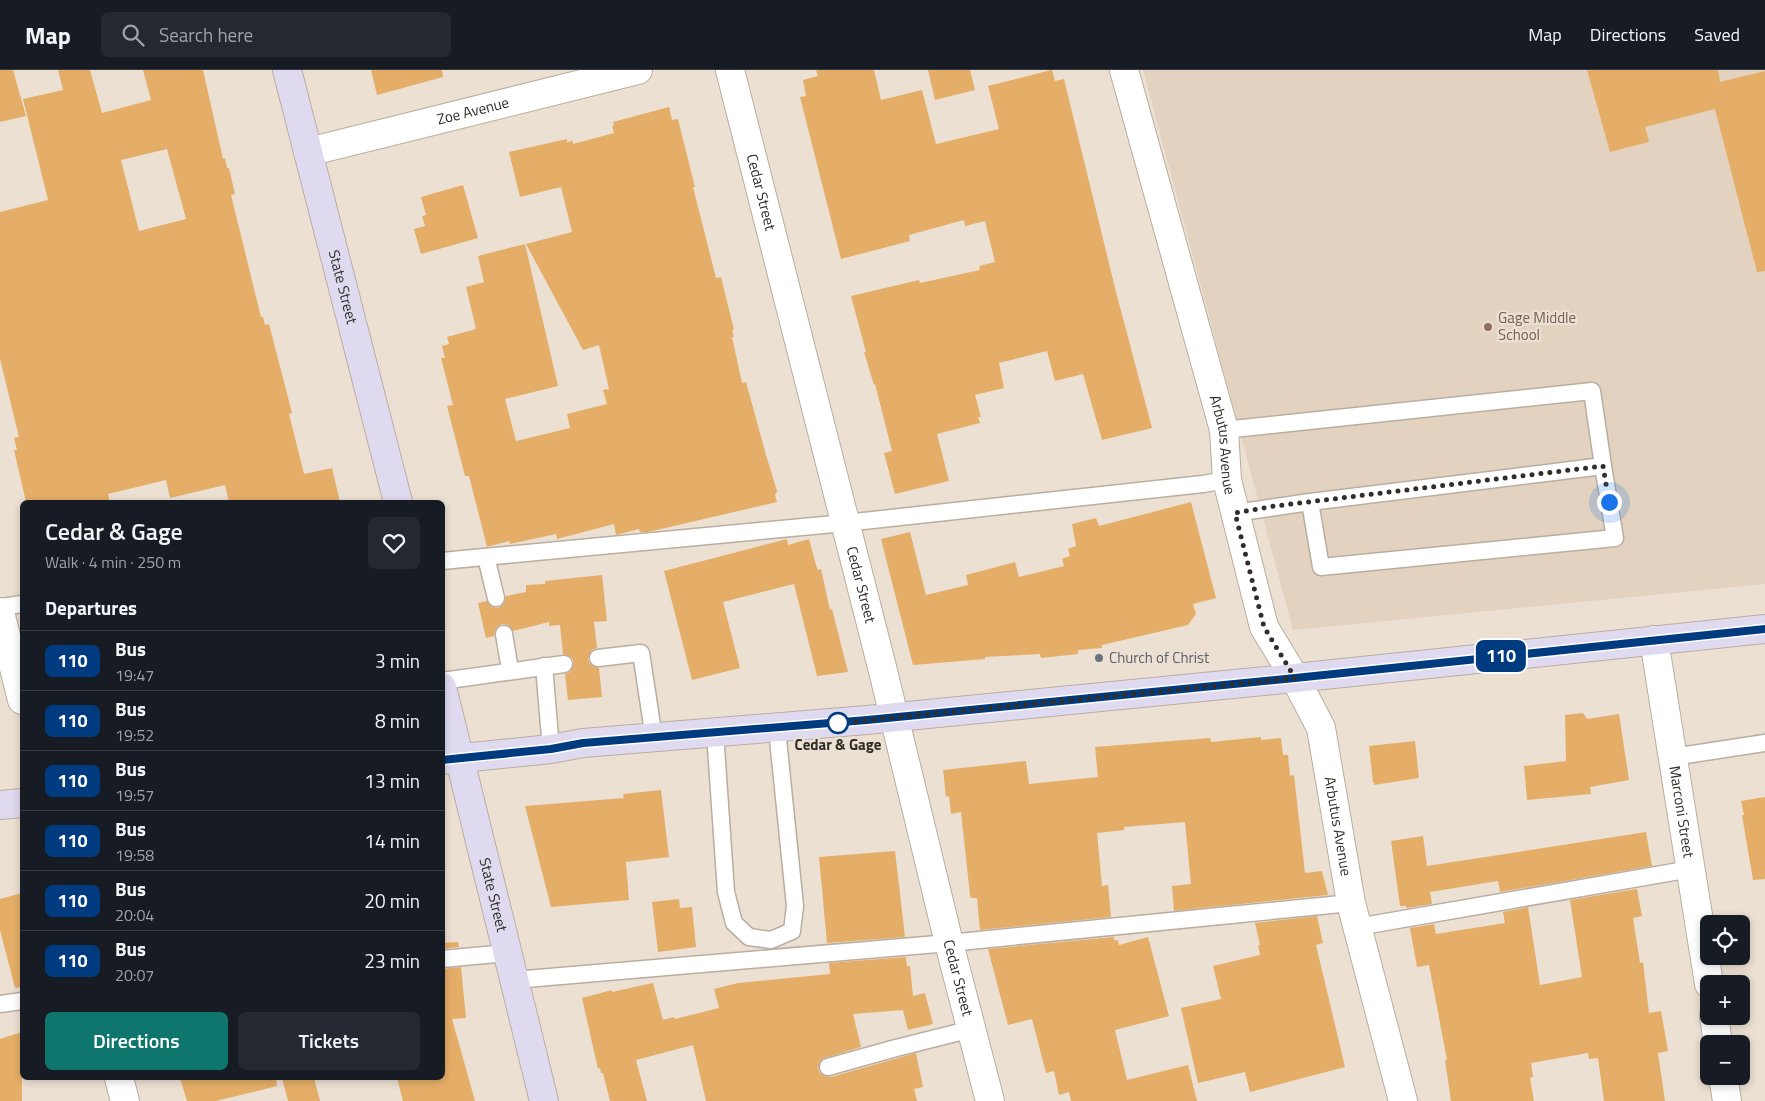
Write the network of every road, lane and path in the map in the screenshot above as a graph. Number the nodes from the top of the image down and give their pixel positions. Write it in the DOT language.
graph roads {
  1 [pos="287,70"];
  2 [pos="638,70"];
  3 [pos="730,70"];
  4 [pos="1124,70"];
  5 [pos="308,152"];
  6 [pos="1224,430"];
  7 [pos="1603,466"];
  8 [pos="1226,480"];
  9 [pos="397,500"];
  10 [pos="1310,502"];
  11 [pos="1235,513"];
  12 [pos="845,524"];
  13 [pos="486,557"];
  14 [pos="445,561"];
  15 [pos="496,598"];
  16 [pos="20,604"];
  17 [pos="0,607"];
  18 [pos="0,612"];
  19 [pos="1765,629"];
  20 [pos="504,634"];
  21 [pos="1654,640"];
  22 [pos="598,658"];
  23 [pos="564,664"];
  24 [pos="544,666"];
  25 [pos="510,670"];
  26 [pos="1295,678"];
  27 [pos="445,681"];
  28 [pos="20,692"];
  29 [pos="445,711"];
  30 [pos="894,717"];
  31 [pos="777,729"];
  32 [pos="714,733"];
  33 [pos="654,738"];
  34 [pos="1765,743"];
  35 [pos="551,749"];
  36 [pos="1673,757"];
  37 [pos="451,759"];
  38 [pos="20,803"];
  39 [pos="0,805"];
  40 [pos="1691,869"];
  41 [pos="1354,915"];
  42 [pos="949,944"];
  43 [pos="507,954"];
  44 [pos="445,960"];
  45 [pos="1708,975"];
  46 [pos="514,980"];
  47 [pos="20,1001"];
  48 [pos="0,1004"];
  49 [pos="972,1029"];
  50 [pos="828,1067"];
  51 [pos="120,1080"];
  52 [pos="1725,1085"];
  53 [pos="125,1101"];
  54 [pos="544,1101"];
  55 [pos="990,1101"];
  56 [pos="1403,1101"];
  57 [pos="1727,1101"];
  1 -- 5 [label="main road, State Street"];
  2 -- 5 [label="street, Zoe Avenue"];
  3 -- 12 [label="street, Cedar Street"];
  4 -- 6 [label="street, Arbutus Avenue"];
  5 -- 9 [label="main road, State Street"];
  6 -- 7 [label="lane"];
  6 -- 8 [label="street, Arbutus Avenue"];
  7 -- 10 [label="lane"];
  7 -- 10 [label="lane"];
  8 -- 11 [label="street, Arbutus Avenue"];
  8 -- 12 [label="lane"];
  10 -- 11 [label="lane"];
  11 -- 26 [label="street, Arbutus Avenue"];
  12 -- 13 [label="lane"];
  12 -- 30 [label="street, Cedar Street"];
  13 -- 14 [label="lane"];
  13 -- 15 [label="lane"];
  16 -- 17 [label="lane"];
  18 -- 28 [label="street"];
  19 -- 21 [label="main road"];
  20 -- 25 [label="lane"];
  21 -- 26 [label="main road"];
  21 -- 36 [label="street, Marconi Street"];
  22 -- 33 [label="lane"];
  23 -- 24 [label="lane"];
  24 -- 25 [label="lane"];
  24 -- 35 [label="lane"];
  25 -- 27 [label="lane"];
  26 -- 30 [label="main road"];
  26 -- 41 [label="street, Arbutus Avenue"];
  29 -- 37 [label="main road, State Street"];
  30 -- 31 [label="main road"];
  30 -- 42 [label="street, Cedar Street"];
  31 -- 32 [label="main road"];
  31 -- 32 [label="lane"];
  32 -- 33 [label="main road"];
  33 -- 35 [label="main road"];
  34 -- 36 [label="lane"];
  35 -- 37 [label="main road"];
  36 -- 40 [label="street, Marconi Street"];
  37 -- 43 [label="main road, State Street"];
  38 -- 39 [label="main road"];
  40 -- 41 [label="lane"];
  40 -- 45 [label="street, Marconi Street"];
  41 -- 42 [label="lane"];
  41 -- 56 [label="street, Arbutus Avenue"];
  42 -- 46 [label="lane"];
  42 -- 49 [label="street, Cedar Street"];
  43 -- 44 [label="lane"];
  43 -- 46 [label="main road, State Street"];
  46 -- 54 [label="main road, State Street"];
  47 -- 48 [label="lane"];
  49 -- 50 [label="lane"];
  49 -- 55 [label="street, Cedar Street"];
  51 -- 53 [label="street"];
  52 -- 57 [label="street"];
}
